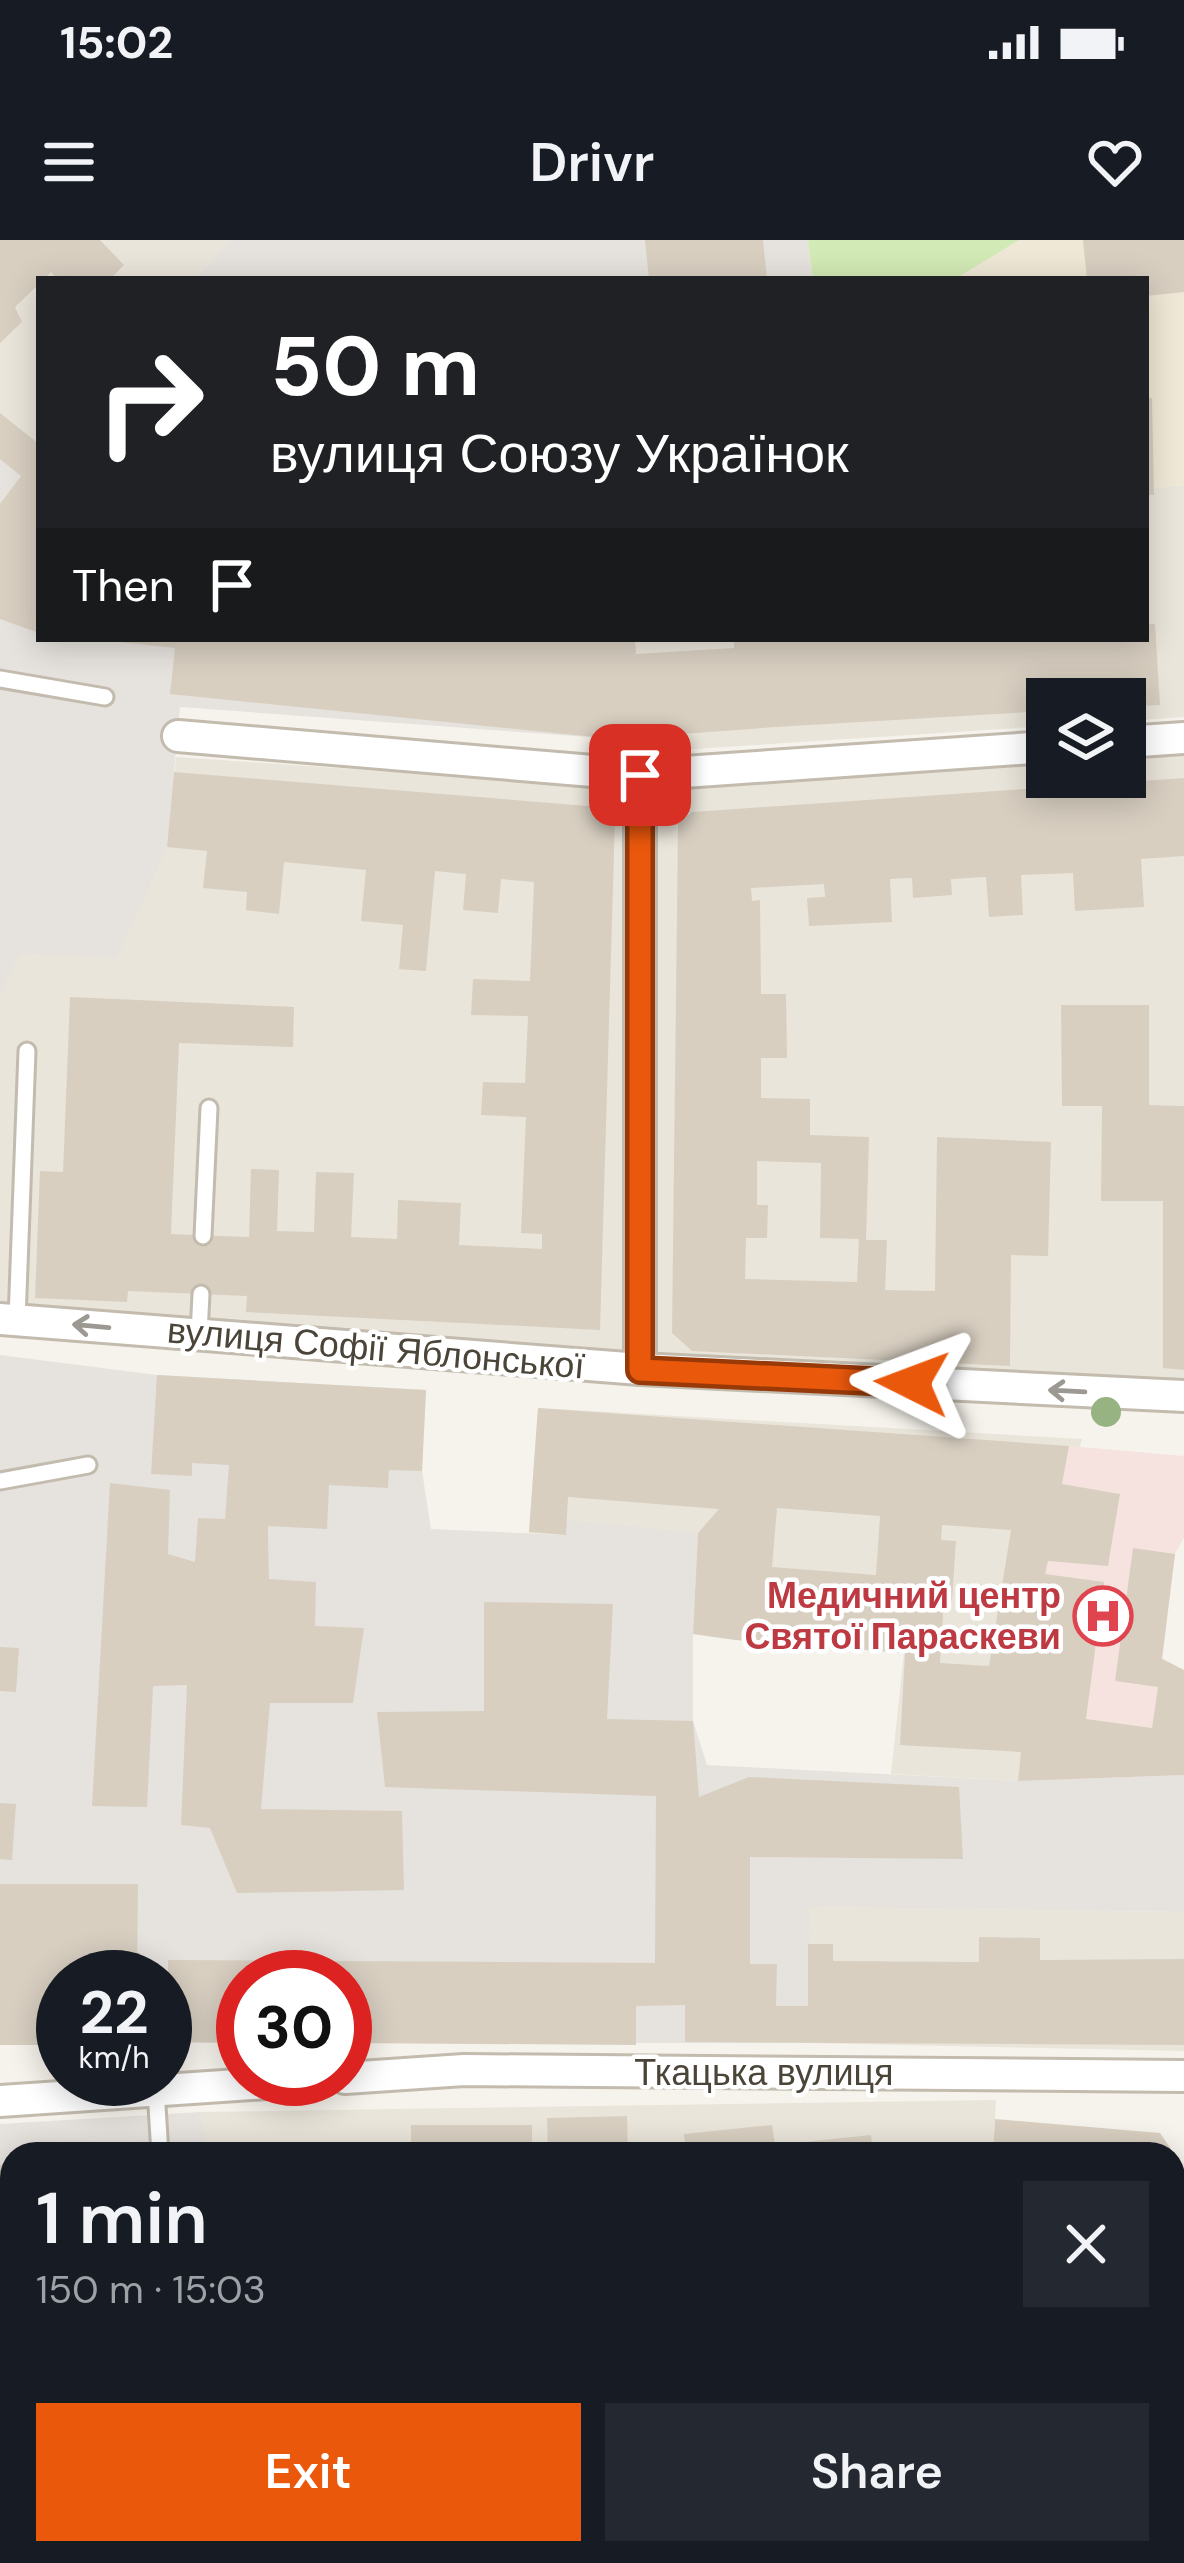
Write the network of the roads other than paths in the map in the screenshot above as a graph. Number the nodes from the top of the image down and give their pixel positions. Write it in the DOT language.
graph roads {
  1 [pos="0,679"];
  2 [pos="104,697"];
  3 [pos="178,736"];
  4 [pos="1184,738"];
  5 [pos="1146,741"];
  6 [pos="1026,748"];
  7 [pos="640,775"];
  8 [pos="27,1051"];
  9 [pos="209,1108"];
  10 [pos="203,1236"];
  11 [pos="201,1294"];
  12 [pos="9,1319"];
  13 [pos="200,1334"];
  14 [pos="640,1370"];
  15 [pos="1184,1396"];
  16 [pos="88,1465"];
  17 [pos="0,1481"];
  18 [pos="1184,2075"];
  19 [pos="372,2076"];
  20 [pos="36,2098"];
  21 [pos="0,2101"];
  22 [pos="157,2106"];
  23 [pos="159,2142"];
  1 -- 2 [label="lane"];
  3 -- 7 [label="street"];
  4 -- 5 [label="street"];
  6 -- 7 [label="street"];
  7 -- 14 [label="street"];
  8 -- 12 [label="lane"];
  9 -- 10 [label="lane"];
  11 -- 13 [label="lane"];
  13 -- 12 [label="street, вулиця Софії Яблонської, one-way"];
  13 -- 14 [label="street, вулиця Софії Яблонської"];
  15 -- 14 [label="street, вулиця Софії Яблонської, one-way"];
  16 -- 17 [label="lane"];
  18 -- 19 [label="street, Ткацька вулиця"];
  20 -- 21 [label="street"];
  22 -- 23 [label="lane"];
}
